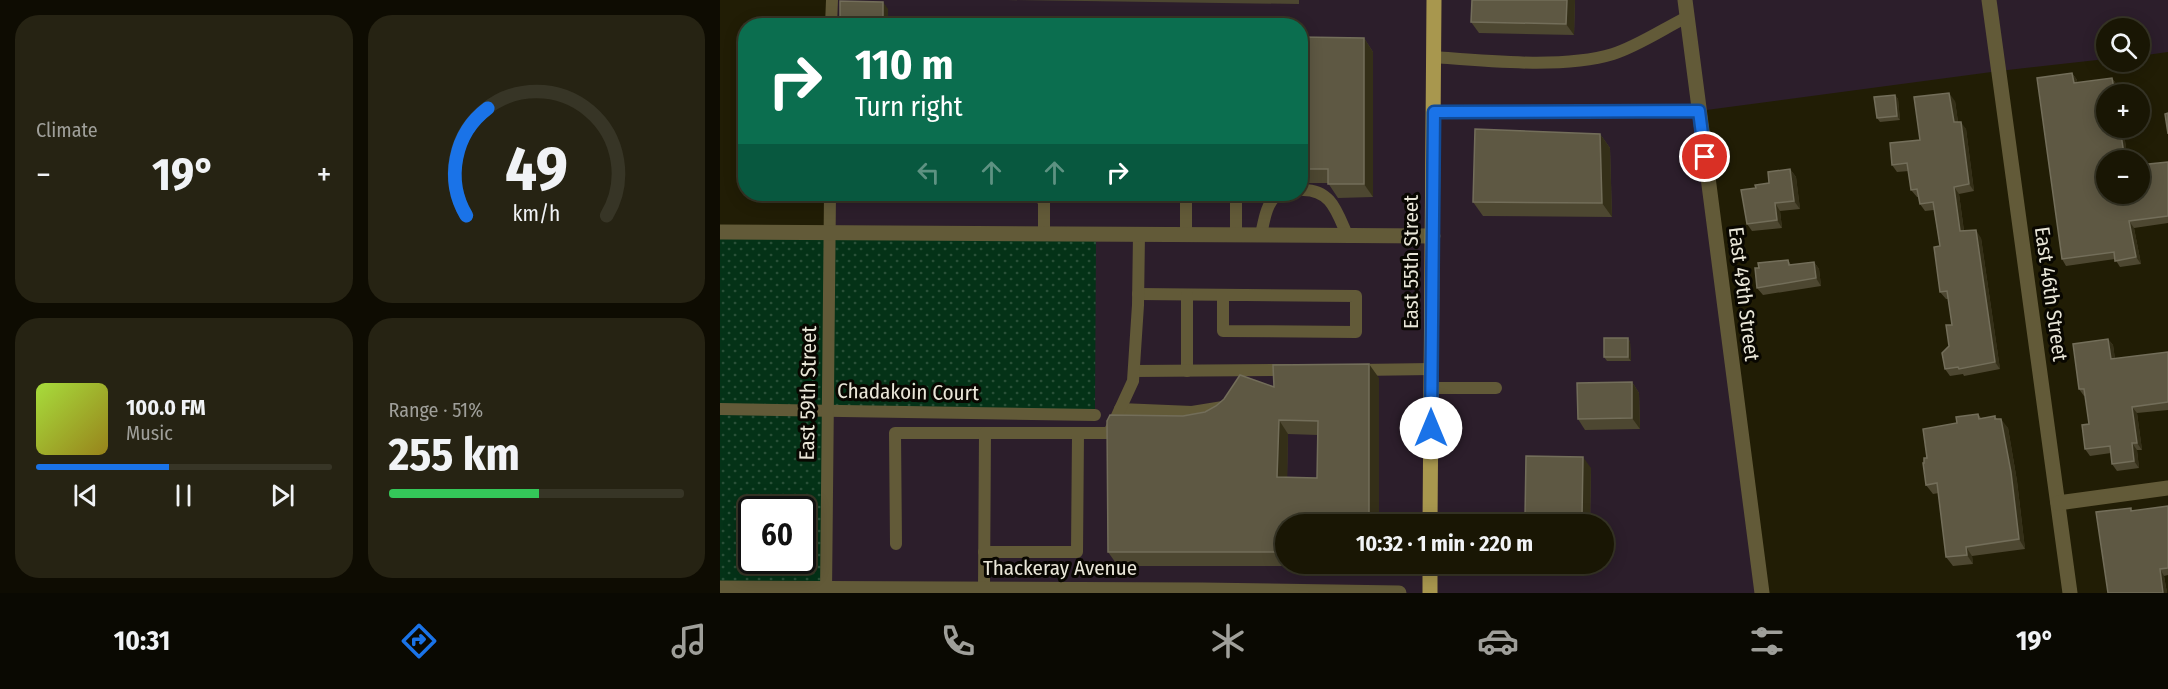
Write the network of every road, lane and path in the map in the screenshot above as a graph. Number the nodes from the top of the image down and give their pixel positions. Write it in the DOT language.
graph roads {
  1 [pos="832,0"];
  2 [pos="1434,0"];
  3 [pos="1685,0"];
  4 [pos="1989,0"];
  5 [pos="1687,17"];
  6 [pos="831,18"];
  7 [pos="1434,57"];
  8 [pos="1699,111"];
  9 [pos="1434,112"];
  10 [pos="1308,189"];
  11 [pos="830,201"];
  12 [pos="1044,201"];
  13 [pos="1186,201"];
  14 [pos="1236,201"];
  15 [pos="1271,201"];
  16 [pos="720,232"];
  17 [pos="830,233"];
  18 [pos="1044,234"];
  19 [pos="1139,234"];
  20 [pos="1186,235"];
  21 [pos="1236,235"];
  22 [pos="1261,235"];
  23 [pos="1347,235"];
  24 [pos="1433,236"];
  25 [pos="1138,294"];
  26 [pos="1187,295"];
  27 [pos="1223,295"];
  28 [pos="1432,369"];
  29 [pos="1300,370"];
  30 [pos="1345,370"];
  31 [pos="1134,371"];
  32 [pos="1187,371"];
  33 [pos="1431,388"];
  34 [pos="1496,388"];
  35 [pos="1230,398"];
  36 [pos="720,409"];
  37 [pos="827,410"];
  38 [pos="1120,410"];
  39 [pos="1095,415"];
  40 [pos="985,433"];
  41 [pos="1078,434"];
  42 [pos="2168,488"];
  43 [pos="2058,503"];
  44 [pos="1430,514"];
  45 [pos="896,544"];
  46 [pos="984,552"];
  47 [pos="1430,574"];
  48 [pos="720,588"];
  49 [pos="984,588"];
  50 [pos="826,591"];
  51 [pos="1165,591"];
  52 [pos="1399,593"];
  53 [pos="1430,593"];
  54 [pos="1762,593"];
  55 [pos="2070,593"];
  1 -- 6 [label="lane"];
  2 -- 7 [label="main road, East 55th Street"];
  3 -- 5 [label="street, East 49th Street"];
  4 -- 43 [label="street, East 46th Street"];
  5 -- 7 [label="lane"];
  5 -- 8 [label="street, East 49th Street"];
  7 -- 9 [label="main road, East 55th Street"];
  8 -- 9 [label="lane"];
  8 -- 54 [label="street, East 49th Street"];
  9 -- 24 [label="main road, East 55th Street"];
  10 -- 23 [label="lane"];
  11 -- 17 [label="lane, East 59th Street"];
  12 -- 18 [label="lane"];
  13 -- 20 [label="lane"];
  14 -- 21 [label="lane"];
  15 -- 22 [label="lane"];
  16 -- 17 [label="street"];
  17 -- 18 [label="street"];
  17 -- 37 [label="lane, East 59th Street"];
  18 -- 19 [label="street"];
  19 -- 20 [label="street"];
  19 -- 25 [label="lane"];
  20 -- 21 [label="street"];
  21 -- 22 [label="street"];
  22 -- 23 [label="street"];
  23 -- 24 [label="street"];
  24 -- 28 [label="main road, East 55th Street"];
  25 -- 26 [label="lane"];
  25 -- 31 [label="lane"];
  26 -- 27 [label="lane"];
  26 -- 32 [label="lane"];
  27 -- 27 [label="lane"];
  28 -- 30 [label="lane"];
  28 -- 33 [label="main road, East 55th Street"];
  29 -- 32 [label="lane"];
  31 -- 32 [label="lane"];
  31 -- 38 [label="lane"];
  33 -- 34 [label="lane"];
  33 -- 44 [label="main road, East 55th Street"];
  35 -- 38 [label="lane"];
  36 -- 37 [label="lane, Chadakoin Court"];
  37 -- 39 [label="lane, Chadakoin Court"];
  37 -- 50 [label="lane, East 59th Street"];
  38 -- 41 [label="lane"];
  40 -- 41 [label="lane"];
  40 -- 45 [label="lane"];
  40 -- 46 [label="lane"];
  41 -- 46 [label="lane"];
  42 -- 43 [label="street"];
  43 -- 55 [label="street, East 46th Street"];
  46 -- 49 [label="lane"];
  47 -- 53 [label="main road"];
  48 -- 50 [label="street, Thackeray Avenue"];
  49 -- 50 [label="street, Thackeray Avenue"];
  49 -- 51 [label="street, Thackeray Avenue"];
  51 -- 52 [label="street, Thackeray Avenue"];
}
